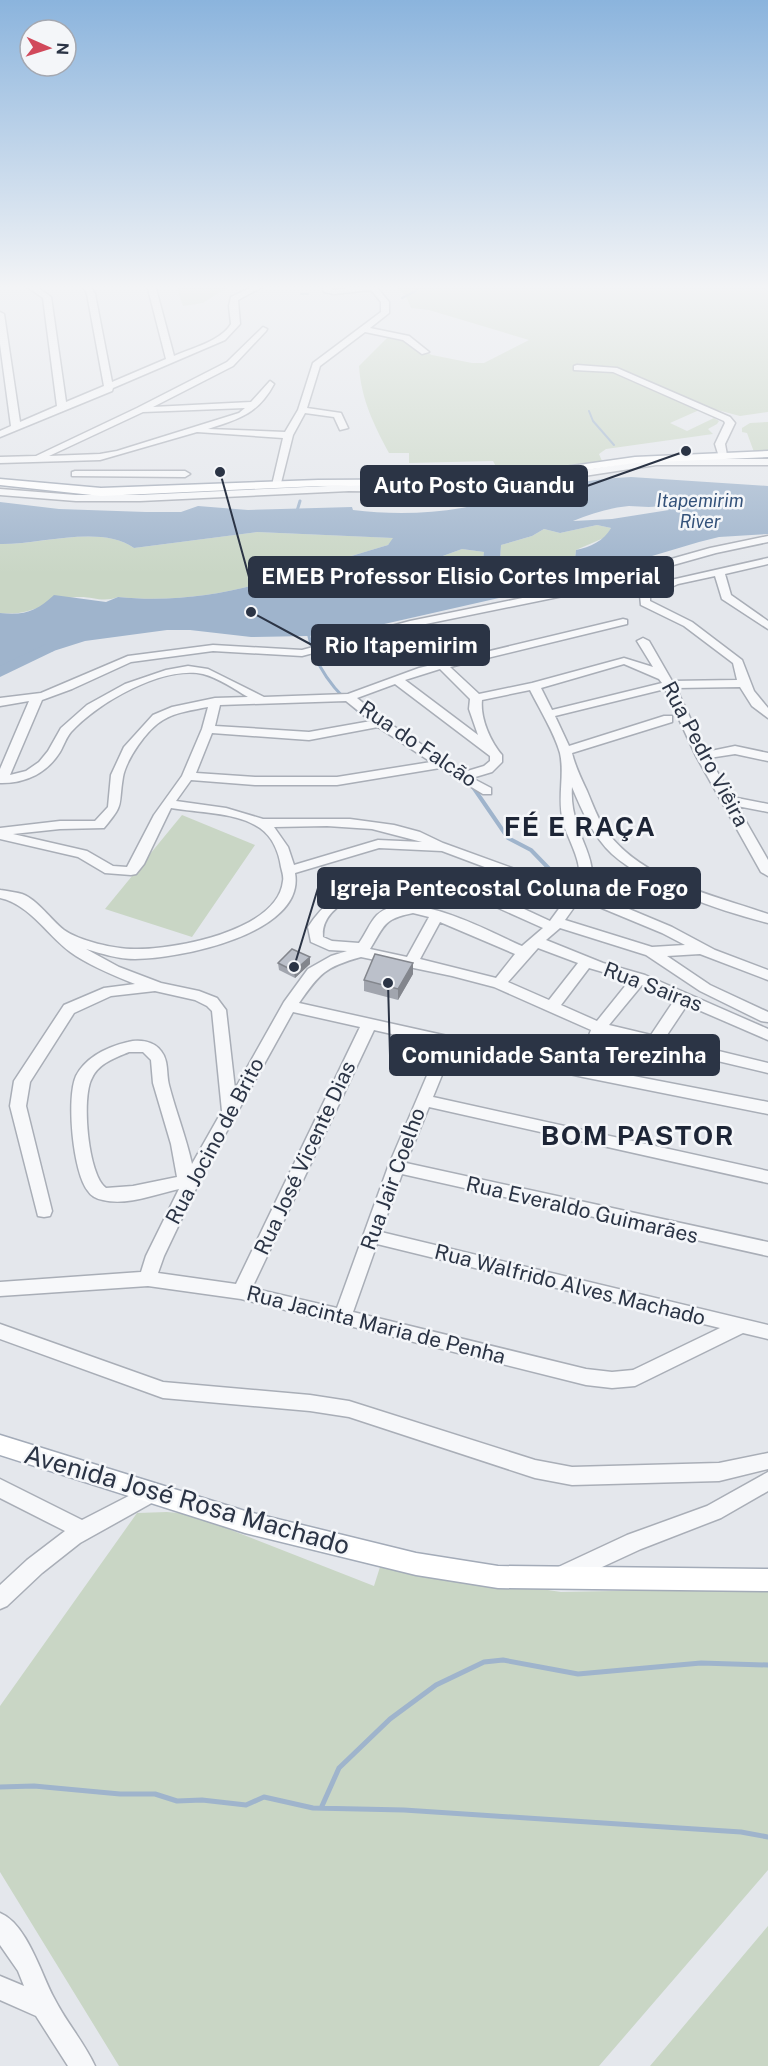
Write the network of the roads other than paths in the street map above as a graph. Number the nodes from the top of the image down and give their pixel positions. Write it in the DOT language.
graph roads {
  1 [pos="10,381"];
  2 [pos="59,381"];
  3 [pos="108,381"];
  4 [pos="126,381"];
  5 [pos="196,381"];
  6 [pos="311,381"];
  7 [pos="640,381"];
  8 [pos="270,384"];
  9 [pos="109,389"];
  10 [pos="251,405"];
  11 [pos="63,408"];
  12 [pos="140,410"];
  13 [pos="302,410"];
  14 [pos="16,428"];
  15 [pos="343,428"];
  16 [pos="191,430"];
  17 [pos="0,434"];
  18 [pos="288,435"];
  19 [pos="768,454"];
  20 [pos="722,455"];
  21 [pos="35,458"];
  22 [pos="0,460"];
  23 [pos="137,460"];
  24 [pos="768,462"];
  25 [pos="75,474"];
  26 [pos="185,474"];
  27 [pos="0,482"];
  28 [pos="277,485"];
  29 [pos="348,485"];
  30 [pos="0,492"];
  31 [pos="174,493"];
  32 [pos="768,539"];
  33 [pos="714,550"];
  34 [pos="768,561"];
  35 [pos="735,567"];
  36 [pos="719,573"];
  37 [pos="623,622"];
  38 [pos="768,626"];
  39 [pos="643,641"];
  40 [pos="443,666"];
  41 [pos="396,679"];
  42 [pos="666,681"];
  43 [pos="742,683"];
  44 [pos="534,686"];
  45 [pos="37,697"];
  46 [pos="349,697"];
  47 [pos="476,699"];
  48 [pos="265,701"];
  49 [pos="0,702"];
  50 [pos="215,702"];
  51 [pos="550,714"];
  52 [pos="768,714"];
  53 [pos="668,719"];
  54 [pos="380,723"];
  55 [pos="208,729"];
  56 [pos="489,748"];
  57 [pos="702,756"];
  58 [pos="567,757"];
  59 [pos="768,757"];
  60 [pos="441,764"];
  61 [pos="188,776"];
  62 [pos="462,777"];
  63 [pos="1,779"];
  64 [pos="487,791"];
  65 [pos="728,800"];
  66 [pos="170,804"];
  67 [pos="768,808"];
  68 [pos="260,822"];
  69 [pos="0,834"];
  70 [pos="444,848"];
  71 [pos="767,869"];
  72 [pos="292,870"];
  73 [pos="578,893"];
  74 [pos="0,894"];
  75 [pos="437,915"];
  76 [pos="768,919"];
  77 [pos="555,924"];
  78 [pos="64,936"];
  79 [pos="537,942"];
  80 [pos="702,949"];
  81 [pos="362,950"];
  82 [pos="524,952"];
  83 [pos="651,952"];
  84 [pos="587,961"];
  85 [pos="411,962"];
  86 [pos="768,975"];
  87 [pos="640,978"];
  88 [pos="499,984"];
  89 [pos="158,987"];
  90 [pos="684,997"];
  91 [pos="289,1006"];
  92 [pos="550,1008"];
  93 [pos="766,1017"];
  94 [pos="369,1024"];
  95 [pos="599,1028"];
  96 [pos="768,1035"];
  97 [pos="656,1040"];
  98 [pos="448,1043"];
  99 [pos="768,1068"];
  100 [pos="583,1071"];
  101 [pos="423,1100"];
  102 [pos="768,1108"];
  103 [pos="229,1110"];
  104 [pos="396,1167"];
  105 [pos="768,1177"];
  106 [pos="189,1180"];
  107 [pos="44,1212"];
  108 [pos="372,1236"];
  109 [pos="768,1249"];
  110 [pos="148,1279"];
  111 [pos="0,1289"];
  112 [pos="241,1292"];
  113 [pos="342,1318"];
  114 [pos="739,1327"];
  115 [pos="0,1331"];
  116 [pos="768,1332"];
  117 [pos="0,1445"];
  118 [pos="768,1461"];
  119 [pos="768,1481"];
  120 [pos="0,1488"];
  121 [pos="150,1494"];
  122 [pos="84,1531"];
  123 [pos="556,1579"];
  124 [pos="768,1580"];
  125 [pos="0,1599"];
  126 [pos="0,1925"];
  127 [pos="0,1988"];
  128 [pos="45,2007"];
  129 [pos="82,2066"];
  1 -- 14 [label="street"];
  2 -- 11 [label="street"];
  3 -- 9 [label="street"];
  4 -- 9 [label="street"];
  5 -- 12 [label="street"];
  6 -- 13 [label="street"];
  7 -- 20 [label="street"];
  8 -- 10 [label="street"];
  9 -- 11 [label="street"];
  10 -- 12 [label="street"];
  10 -- 16 [label="street"];
  11 -- 14 [label="street"];
  12 -- 21 [label="street"];
  13 -- 15 [label="street"];
  13 -- 18 [label="street"];
  14 -- 17 [label="street"];
  16 -- 18 [label="street"];
  16 -- 23 [label="street"];
  18 -- 28 [label="street"];
  19 -- 20 [label="main road"];
  20 -- 29 [label="main road"];
  21 -- 22 [label="street"];
  21 -- 23 [label="street"];
  23 -- 25 [label="street"];
  23 -- 26 [label="street"];
  24 -- 29 [label="street"];
  27 -- 31 [label="main road"];
  28 -- 29 [label="main road"];
  28 -- 31 [label="main road"];
  29 -- 31 [label="street"];
  30 -- 31 [label="street"];
  32 -- 33 [label="street"];
  33 -- 35 [label="street"];
  33 -- 45 [label="street"];
  34 -- 35 [label="street"];
  35 -- 36 [label="street"];
  36 -- 38 [label="street"];
  36 -- 43 [label="street"];
  37 -- 40 [label="street"];
  39 -- 42 [label="street, Rua Pedro Viêira"];
  40 -- 41 [label="street"];
  40 -- 47 [label="street"];
  41 -- 46 [label="street"];
  41 -- 56 [label="street"];
  42 -- 43 [label="street"];
  42 -- 44 [label="street"];
  42 -- 51 [label="street"];
  42 -- 57 [label="street, Rua Pedro Viêira"];
  43 -- 52 [label="street"];
  44 -- 47 [label="street"];
  44 -- 51 [label="street"];
  45 -- 49 [label="street"];
  45 -- 63 [label="street"];
  46 -- 48 [label="street"];
  46 -- 54 [label="street, Rua do Falcão"];
  47 -- 56 [label="street"];
  48 -- 50 [label="street"];
  48 -- 63 [label="street"];
  50 -- 55 [label="street"];
  50 -- 69 [label="street"];
  51 -- 58 [label="street"];
  53 -- 58 [label="street"];
  54 -- 55 [label="street"];
  54 -- 60 [label="street, Rua do Falcão"];
  55 -- 61 [label="street"];
  56 -- 62 [label="street"];
  57 -- 59 [label="street"];
  57 -- 65 [label="street, Rua Pedro Viêira"];
  58 -- 73 [label="street"];
  58 -- 76 [label="street"];
  60 -- 61 [label="street"];
  60 -- 62 [label="street, Rua do Falcão"];
  61 -- 66 [label="street"];
  62 -- 64 [label="street, Rua do Falcão"];
  65 -- 67 [label="street"];
  65 -- 71 [label="street, Rua Pedro Viêira"];
  66 -- 68 [label="street"];
  66 -- 69 [label="street"];
  68 -- 70 [label="street"];
  68 -- 72 [label="street"];
  70 -- 72 [label="street"];
  70 -- 73 [label="street"];
  72 -- 78 [label="street"];
  73 -- 77 [label="street"];
  73 -- 80 [label="street"];
  74 -- 78 [label="street"];
  75 -- 81 [label="street"];
  75 -- 82 [label="street"];
  75 -- 85 [label="street"];
  77 -- 79 [label="street"];
  77 -- 81 [label="street"];
  77 -- 83 [label="street"];
  78 -- 89 [label="street"];
  79 -- 82 [label="street"];
  79 -- 84 [label="street, Rua Sairas"];
  80 -- 83 [label="street"];
  80 -- 86 [label="street"];
  81 -- 85 [label="street"];
  81 -- 91 [label="street, Rua Jocino de Brito"];
  82 -- 88 [label="street"];
  83 -- 93 [label="street"];
  84 -- 87 [label="street, Rua Sairas"];
  84 -- 92 [label="street"];
  85 -- 88 [label="street"];
  87 -- 90 [label="street, Rua Sairas"];
  87 -- 95 [label="street"];
  88 -- 92 [label="street"];
  89 -- 103 [label="street"];
  89 -- 107 [label="street"];
  90 -- 96 [label="street, Rua Sairas"];
  90 -- 97 [label="street"];
  91 -- 94 [label="street"];
  91 -- 103 [label="street, Rua Jocino de Brito"];
  92 -- 95 [label="street"];
  94 -- 98 [label="street"];
  94 -- 112 [label="street, Rua José Vicente Dias"];
  95 -- 97 [label="street"];
  95 -- 100 [label="street"];
  97 -- 99 [label="street"];
  98 -- 100 [label="street"];
  98 -- 101 [label="street, Rua Jair Coelho"];
  100 -- 102 [label="street"];
  101 -- 104 [label="street, Rua Jair Coelho"];
  101 -- 105 [label="street"];
  103 -- 106 [label="street, Rua Jocino de Brito"];
  104 -- 108 [label="street, Rua Jair Coelho"];
  104 -- 109 [label="street, Rua Everaldo Guimarães"];
  106 -- 106 [label="street"];
  106 -- 110 [label="street, Rua Jocino de Brito"];
  108 -- 113 [label="street, Rua Jair Coelho"];
  108 -- 114 [label="street, Rua Walfrido Alves Machado"];
  110 -- 111 [label="street, Rua Jacinta Maria de Penha"];
  110 -- 112 [label="street, Rua Jacinta Maria de Penha"];
  112 -- 113 [label="street, Rua Jacinta Maria de Penha"];
  113 -- 114 [label="street, Rua Jacinta Maria de Penha"];
  114 -- 116 [label="street, Rua Walfrido Alves Machado"];
  115 -- 118 [label="street"];
  117 -- 121 [label="main road, Avenida José Rosa Machado"];
  119 -- 123 [label="street"];
  120 -- 122 [label="street"];
  121 -- 122 [label="street"];
  121 -- 123 [label="main road, Avenida José Rosa Machado"];
  122 -- 125 [label="street"];
  123 -- 124 [label="main road, Avenida José Rosa Machado"];
  126 -- 128 [label="street"];
  127 -- 128 [label="street"];
  128 -- 129 [label="street"];
}
